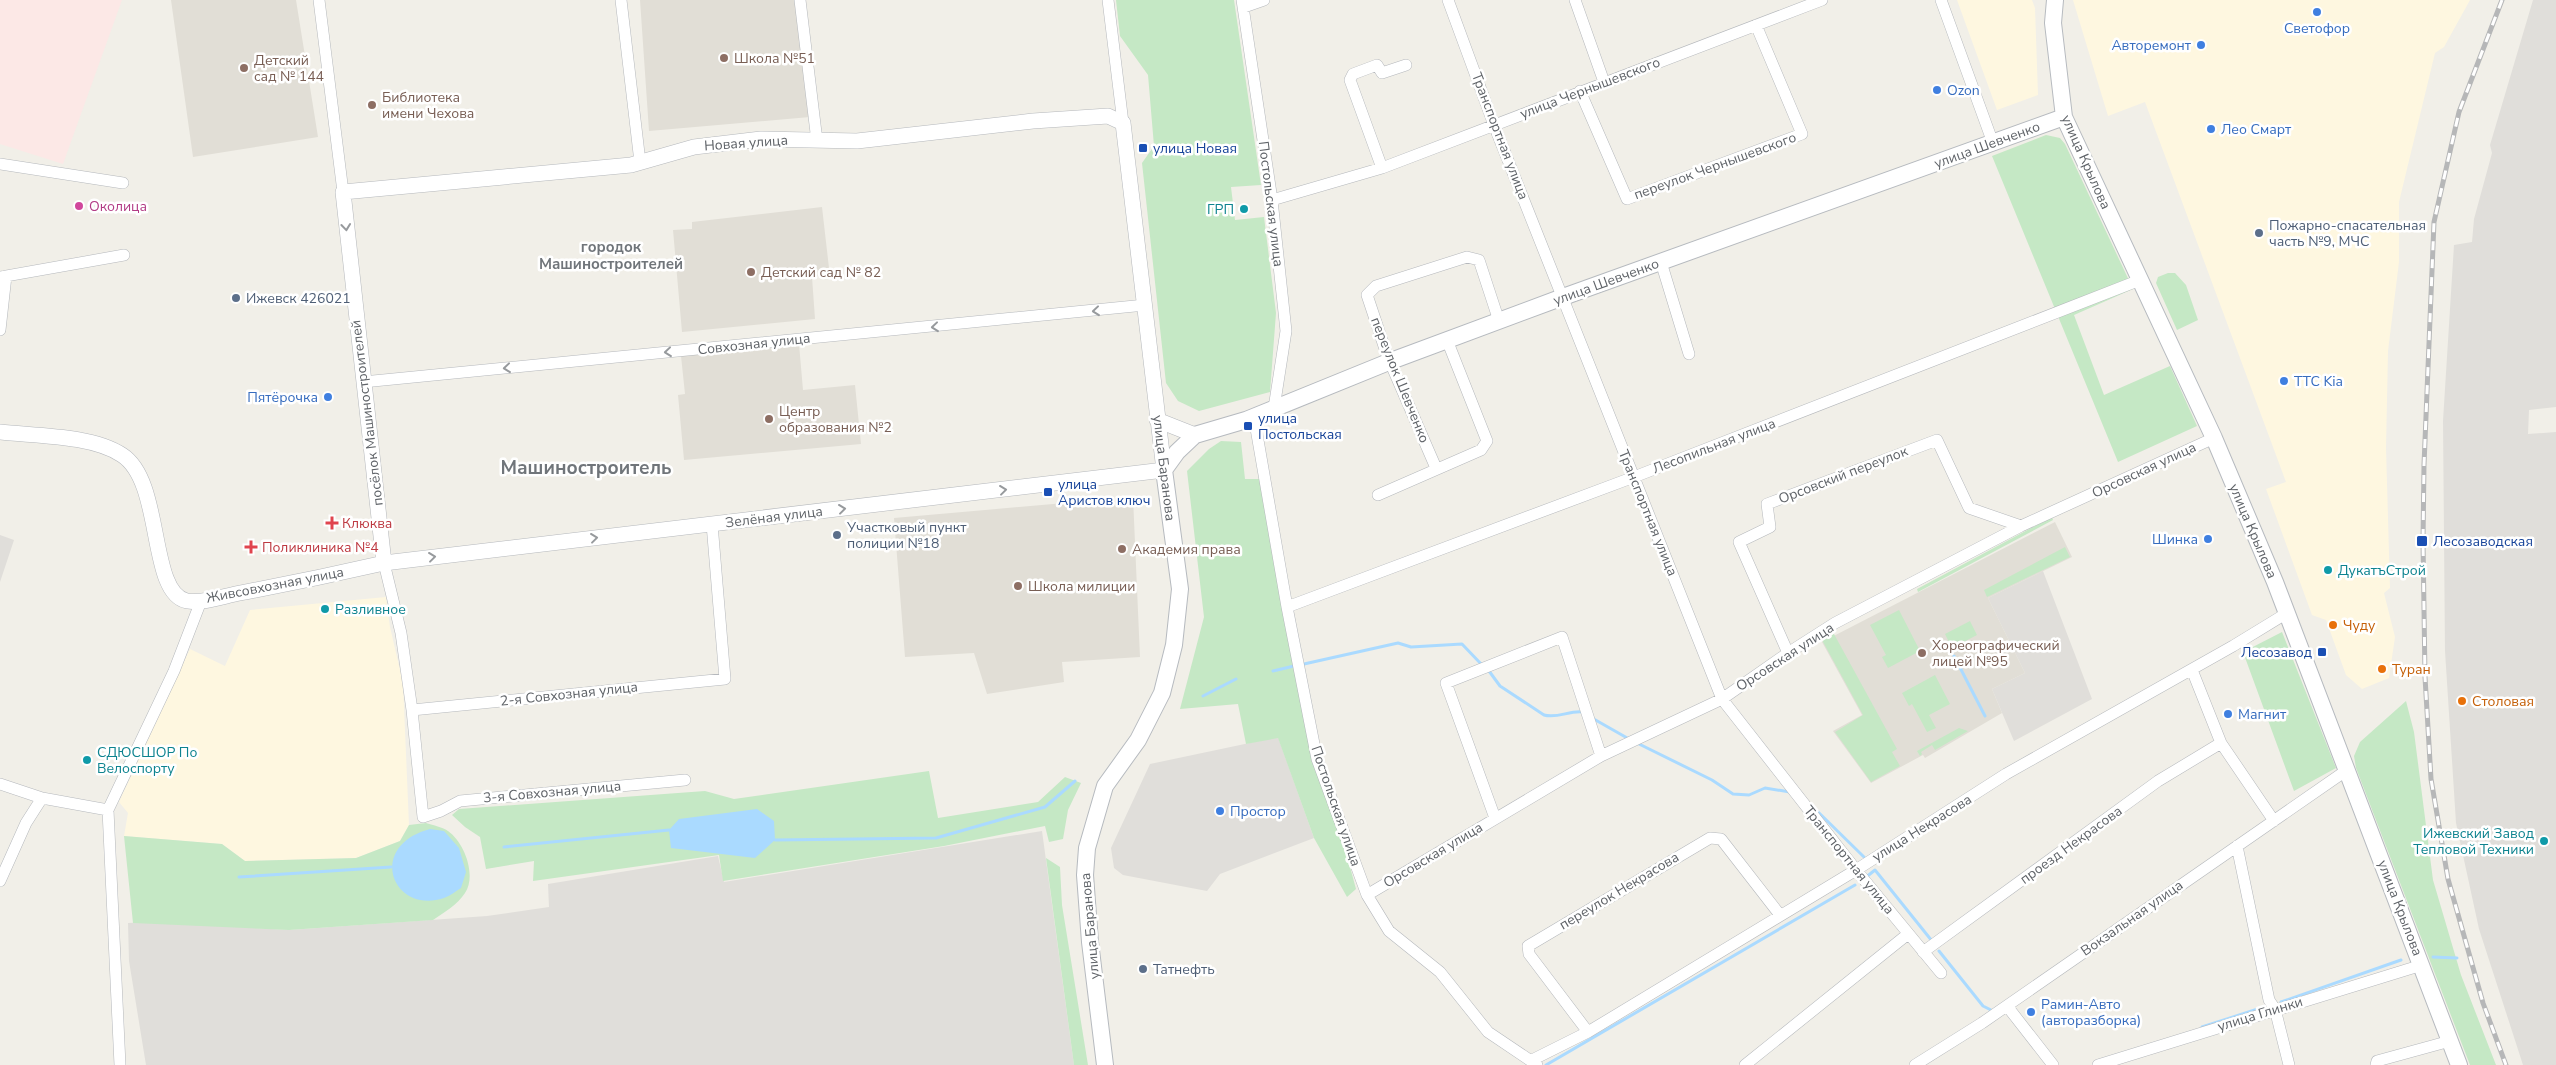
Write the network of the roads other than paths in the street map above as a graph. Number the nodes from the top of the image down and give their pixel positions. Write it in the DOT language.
graph roads {
  1 [pos="319,0"];
  2 [pos="621,0"];
  3 [pos="800,0"];
  4 [pos="1108,0"];
  5 [pos="1264,0"];
  6 [pos="1448,0"];
  7 [pos="1575,0"];
  8 [pos="1819,0"];
  9 [pos="1941,0"];
  10 [pos="2055,0"];
  11 [pos="1243,4"];
  12 [pos="1756,25"];
  13 [pos="1406,65"];
  14 [pos="1604,82"];
  15 [pos="1580,91"];
  16 [pos="2064,117"];
  17 [pos="1123,123"];
  18 [pos="1494,125"];
  19 [pos="817,141"];
  20 [pos="1994,143"];
  21 [pos="640,162"];
  22 [pos="0,164"];
  23 [pos="1382,168"];
  24 [pos="123,183"];
  25 [pos="343,192"];
  26 [pos="1272,200"];
  27 [pos="124,255"];
  28 [pos="1661,262"];
  29 [pos="3,277"];
  30 [pos="2140,280"];
  31 [pos="1563,297"];
  32 [pos="1145,305"];
  33 [pos="1499,321"];
  34 [pos="0,330"];
  35 [pos="1447,340"];
  36 [pos="1690,354"];
  37 [pos="1391,361"];
  38 [pos="363,382"];
  39 [pos="1274,408"];
  40 [pos="1254,416"];
  41 [pos="1157,420"];
  42 [pos="0,432"];
  43 [pos="1195,435"];
  44 [pos="2214,438"];
  45 [pos="1436,468"];
  46 [pos="1164,470"];
  47 [pos="1634,477"];
  48 [pos="1378,495"];
  49 [pos="712,524"];
  50 [pos="2021,526"];
  51 [pos="384,563"];
  52 [pos="200,601"];
  53 [pos="1286,606"];
  54 [pos="2288,613"];
  55 [pos="1788,653"];
  56 [pos="2192,670"];
  57 [pos="1722,699"];
  58 [pos="412,710"];
  59 [pos="2221,743"];
  60 [pos="1600,756"];
  61 [pos="2347,770"];
  62 [pos="685,780"];
  63 [pos="0,784"];
  64 [pos="42,798"];
  65 [pos="108,810"];
  66 [pos="1495,818"];
  67 [pos="2274,821"];
  68 [pos="2237,846"];
  69 [pos="1856,870"];
  70 [pos="0,881"];
  71 [pos="1367,895"];
  72 [pos="1780,915"];
  73 [pos="1908,934"];
  74 [pos="1923,952"];
  75 [pos="2422,965"];
  76 [pos="1941,973"];
  77 [pos="2007,1006"];
  78 [pos="2276,1009"];
  79 [pos="1588,1032"];
  80 [pos="2450,1041"];
  81 [pos="1534,1062"];
  82 [pos="120,1065"];
  83 [pos="1105,1065"];
  84 [pos="1745,1065"];
  85 [pos="1915,1065"];
  86 [pos="2053,1065"];
  87 [pos="2098,1065"];
  88 [pos="2289,1065"];
  89 [pos="2376,1065"];
  90 [pos="2459,1065"];
  1 -- 25 [label="street"];
  2 -- 21 [label="street"];
  3 -- 19 [label="street"];
  4 -- 17 [label="street"];
  5 -- 11 [label="street"];
  6 -- 18 [label="street, Транспортная улица"];
  7 -- 14 [label="street"];
  8 -- 12 [label="street, улица Чернышевского"];
  9 -- 20 [label="street"];
  10 -- 16 [label="main road, улица Крылова"];
  11 -- 26 [label="street, Постольская улица"];
  12 -- 14 [label="street, улица Чернышевского"];
  12 -- 15 [label="street, переулок Чернышевского"];
  13 -- 23 [label="street"];
  14 -- 15 [label="street, улица Чернышевского"];
  15 -- 18 [label="street, улица Чернышевского"];
  16 -- 20 [label="main road, улица Шевченко"];
  16 -- 30 [label="main road, улица Крылова"];
  17 -- 19 [label="street, Новая улица"];
  17 -- 32 [label="street, улица Баранова"];
  18 -- 23 [label="street, улица Чернышевского"];
  18 -- 31 [label="street, Транспортная улица"];
  19 -- 21 [label="street, Новая улица"];
  20 -- 28 [label="main road, улица Шевченко"];
  21 -- 25 [label="street, Новая улица"];
  22 -- 24 [label="street"];
  23 -- 26 [label="street, улица Чернышевского"];
  25 -- 38 [label="street, посёлок Машиностроителей, one-way"];
  26 -- 39 [label="street, Постольская улица"];
  27 -- 29 [label="street"];
  28 -- 31 [label="main road, улица Шевченко"];
  28 -- 36 [label="street"];
  29 -- 34 [label="street"];
  30 -- 44 [label="main road, улица Крылова"];
  30 -- 47 [label="street, Лесопильная улица"];
  31 -- 33 [label="main road, улица Шевченко"];
  31 -- 47 [label="street, Транспортная улица"];
  32 -- 38 [label="street, Совхозная улица, one-way"];
  32 -- 41 [label="street, улица Баранова"];
  33 -- 35 [label="main road, улица Шевченко"];
  33 -- 37 [label="street, переулок Шевченко"];
  35 -- 37 [label="main road, улица Шевченко"];
  35 -- 45 [label="street"];
  37 -- 39 [label="main road, улица Шевченко"];
  37 -- 45 [label="street, переулок Шевченко"];
  38 -- 51 [label="street, посёлок Машиностроителей"];
  39 -- 40 [label="main road, улица Шевченко"];
  40 -- 43 [label="main road, улица Шевченко"];
  40 -- 53 [label="street, Постольская улица"];
  41 -- 43 [label="street"];
  41 -- 46 [label="street, улица Баранова"];
  42 -- 52 [label="street, Живсовхозная улица"];
  43 -- 46 [label="main road, улица Шевченко"];
  44 -- 50 [label="street, Орсовская улица"];
  44 -- 54 [label="main road, улица Крылова"];
  45 -- 48 [label="street"];
  49 -- 46 [label="street, Зелёная улица, one-way"];
  46 -- 83 [label="main road, улица Баранова"];
  47 -- 53 [label="street, Лесопильная улица"];
  47 -- 57 [label="street, Транспортная улица"];
  51 -- 49 [label="street, Зелёная улица, one-way"];
  49 -- 58 [label="street, 2-я Совхозная улица"];
  50 -- 55 [label="street, Орсовская улица"];
  50 -- 55 [label="street, Орсовский переулок"];
  51 -- 52 [label="street, Живсовхозная улица"];
  51 -- 58 [label="street"];
  52 -- 65 [label="street"];
  53 -- 71 [label="street, Постольская улица"];
  54 -- 56 [label="street, улица Некрасова"];
  54 -- 61 [label="main road, улица Крылова"];
  55 -- 57 [label="street, Орсовская улица"];
  56 -- 59 [label="street"];
  56 -- 69 [label="street, улица Некрасова"];
  57 -- 60 [label="street, Орсовская улица"];
  57 -- 69 [label="street, Транспортная улица"];
  58 -- 62 [label="street, 3-я Совхозная улица"];
  59 -- 67 [label="street"];
  59 -- 74 [label="street, проезд Некрасова"];
  60 -- 66 [label="street, Орсовская улица"];
  60 -- 66 [label="street"];
  61 -- 67 [label="street, Вокзальная улица"];
  61 -- 75 [label="main road, улица Крылова"];
  63 -- 64 [label="street"];
  64 -- 65 [label="street"];
  64 -- 70 [label="street"];
  65 -- 82 [label="street"];
  66 -- 71 [label="street, Орсовская улица"];
  67 -- 68 [label="street, Вокзальная улица"];
  68 -- 77 [label="street, Вокзальная улица"];
  68 -- 78 [label="street"];
  69 -- 72 [label="street, улица Некрасова"];
  69 -- 73 [label="street, Транспортная улица"];
  71 -- 81 [label="street, Постольская улица"];
  72 -- 79 [label="street, улица Некрасова"];
  72 -- 79 [label="street, переулок Некрасова"];
  73 -- 74 [label="street, Транспортная улица"];
  73 -- 84 [label="street"];
  74 -- 76 [label="street, Транспортная улица"];
  75 -- 78 [label="street, улица Глинки"];
  75 -- 80 [label="main road, улица Крылова"];
  77 -- 85 [label="street, Вокзальная улица"];
  77 -- 86 [label="street"];
  78 -- 87 [label="street, улица Глинки"];
  78 -- 88 [label="street"];
  79 -- 81 [label="street, улица Некрасова"];
  80 -- 89 [label="street"];
  80 -- 90 [label="main road, улица Крылова"];
}
